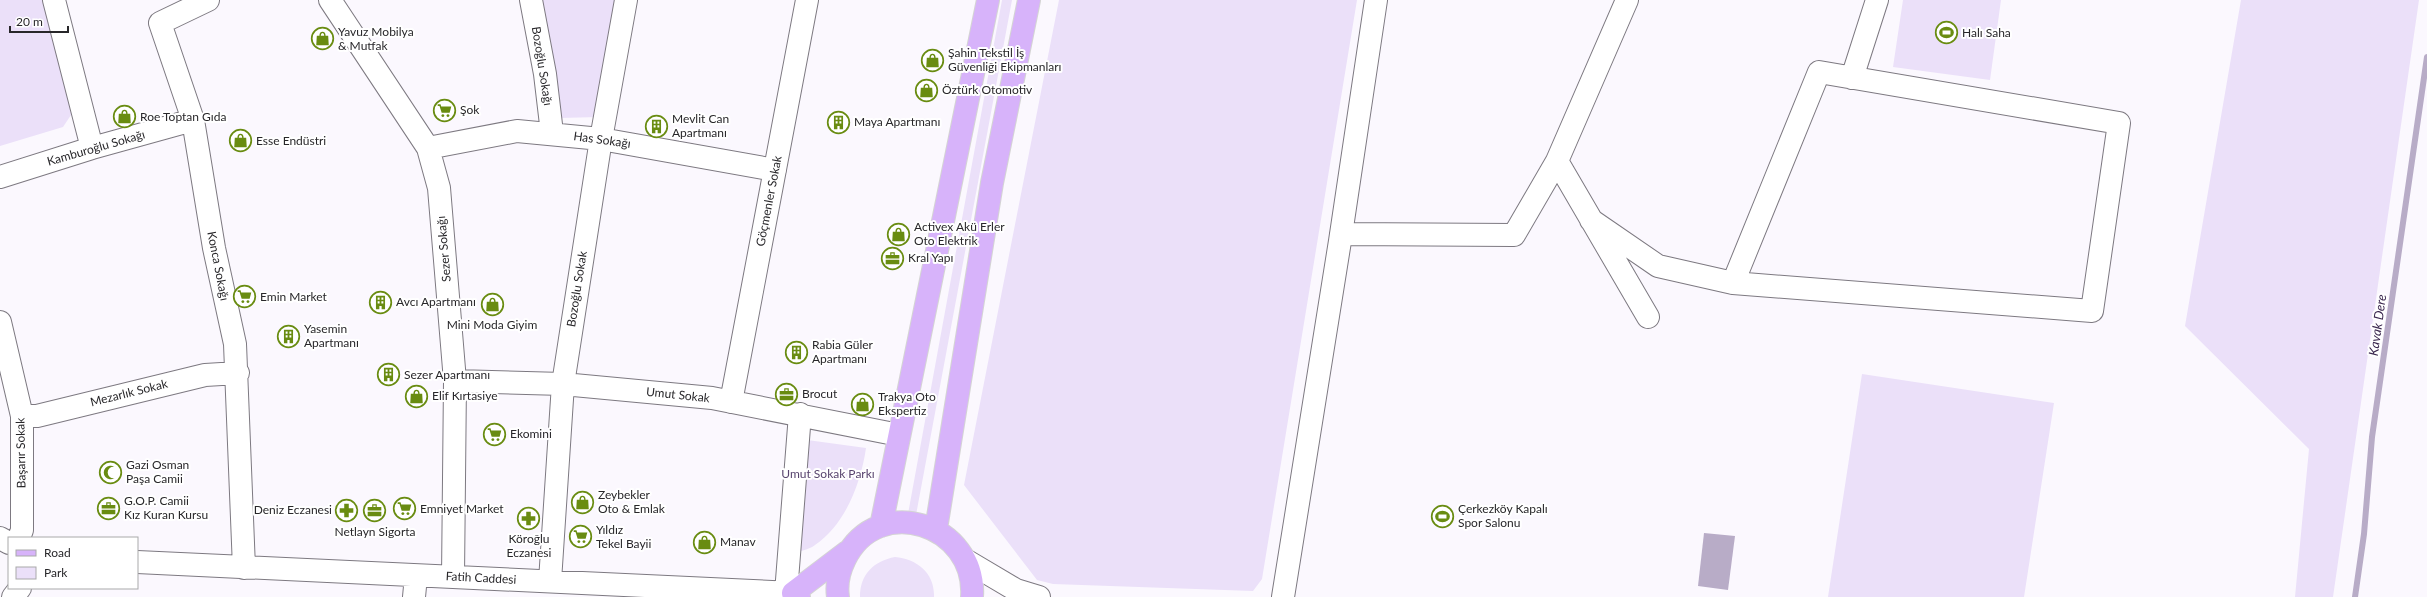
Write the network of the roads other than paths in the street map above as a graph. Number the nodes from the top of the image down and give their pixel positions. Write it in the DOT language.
graph roads {
  1 [pos="54,0"];
  2 [pos="208,0"];
  3 [pos="330,0"];
  4 [pos="531,0"];
  5 [pos="626,0"];
  6 [pos="807,0"];
  7 [pos="988,0"];
  8 [pos="1030,0"];
  9 [pos="1376,0"];
  10 [pos="1627,0"];
  11 [pos="1877,0"];
  12 [pos="1852,78"];
  13 [pos="193,120"];
  14 [pos="552,133"];
  15 [pos="601,139"];
  16 [pos="92,148"];
  17 [pos="428,148"];
  18 [pos="1557,161"];
  19 [pos="775,170"];
  20 [pos="0,177"];
  21 [pos="1591,220"];
  22 [pos="1341,234"];
  23 [pos="1733,283"];
  24 [pos="1648,317"];
  25 [pos="0,322"];
  26 [pos="238,373"];
  27 [pos="455,381"];
  28 [pos="563,384"];
  29 [pos="731,402"];
  30 [pos="800,414"];
  31 [pos="22,416"];
  32 [pos="899,435"];
  33 [pos="881,526"];
  34 [pos="936,529"];
  35 [pos="19,537"];
  36 [pos="849,551"];
  37 [pos="967,561"];
  38 [pos="138,562"];
  39 [pos="168,565"];
  40 [pos="138,566"];
  41 [pos="244,568"];
  42 [pos="416,576"];
  43 [pos="453,577"];
  44 [pos="550,581"];
  45 [pos="19,589"];
  46 [pos="695,593"];
  47 [pos="793,594"];
  48 [pos="13,597"];
  49 [pos="414,597"];
  50 [pos="838,597"];
  51 [pos="972,597"];
  52 [pos="1039,597"];
  53 [pos="1283,597"];
  1 -- 16 [label="street"];
  2 -- 13 [label="street, Konca Sokağı"];
  3 -- 17 [label="street, Sezer Sokağı"];
  4 -- 14 [label="street, Bozoğlu Sokağı"];
  5 -- 15 [label="street, Bozoğlu Sokak"];
  6 -- 19 [label="street, Göçmenler Sokak"];
  7 -- 32 [label="main road"];
  8 -- 34 [label="main road"];
  9 -- 22 [label="street"];
  10 -- 18 [label="street"];
  11 -- 12 [label="street"];
  12 -- 23 [label="street"];
  12 -- 23 [label="street"];
  13 -- 16 [label="street, Kamburoğlu Sokağı"];
  13 -- 26 [label="street, Konca Sokağı"];
  14 -- 15 [label="street, Has Sokağı"];
  14 -- 17 [label="street, Has Sokağı"];
  15 -- 19 [label="street, Has Sokağı"];
  15 -- 28 [label="street, Bozoğlu Sokak"];
  16 -- 20 [label="street, Kamburoğlu Sokağı"];
  17 -- 27 [label="street, Sezer Sokağı"];
  18 -- 21 [label="street"];
  18 -- 22 [label="street"];
  19 -- 29 [label="street, Göçmenler Sokak"];
  21 -- 23 [label="street"];
  21 -- 24 [label="street"];
  22 -- 53 [label="street"];
  25 -- 31 [label="street, Başarır Sokak"];
  26 -- 31 [label="street, Mezarlık Sokak"];
  26 -- 41 [label="street, Konca Sokağı"];
  27 -- 28 [label="street, Umut Sokak"];
  27 -- 43 [label="street, Sezer Sokağı"];
  28 -- 29 [label="street, Umut Sokak"];
  28 -- 44 [label="street, Bozoğlu Sokak"];
  29 -- 30 [label="street, Umut Sokak"];
  30 -- 32 [label="street, Umut Sokak"];
  30 -- 47 [label="street"];
  31 -- 35 [label="street, Başarır Sokak"];
  32 -- 33 [label="main road"];
  33 -- 34 [label="main road"];
  33 -- 36 [label="main road"];
  34 -- 37 [label="main road"];
  36 -- 47 [label="main road"];
  36 -- 50 [label="main road"];
  37 -- 51 [label="main road"];
  37 -- 52 [label="street"];
  38 -- 39 [label="street, Fatih Caddesi"];
  39 -- 40 [label="street, Fatih Caddesi"];
  39 -- 41 [label="street, Fatih Caddesi"];
  41 -- 42 [label="street, Fatih Caddesi"];
  42 -- 43 [label="street, Fatih Caddesi"];
  42 -- 49 [label="street"];
  43 -- 44 [label="street, Fatih Caddesi"];
  44 -- 46 [label="street, Fatih Caddesi"];
  45 -- 48 [label="street"];
  46 -- 47 [label="street, Fatih Caddesi"];
}
